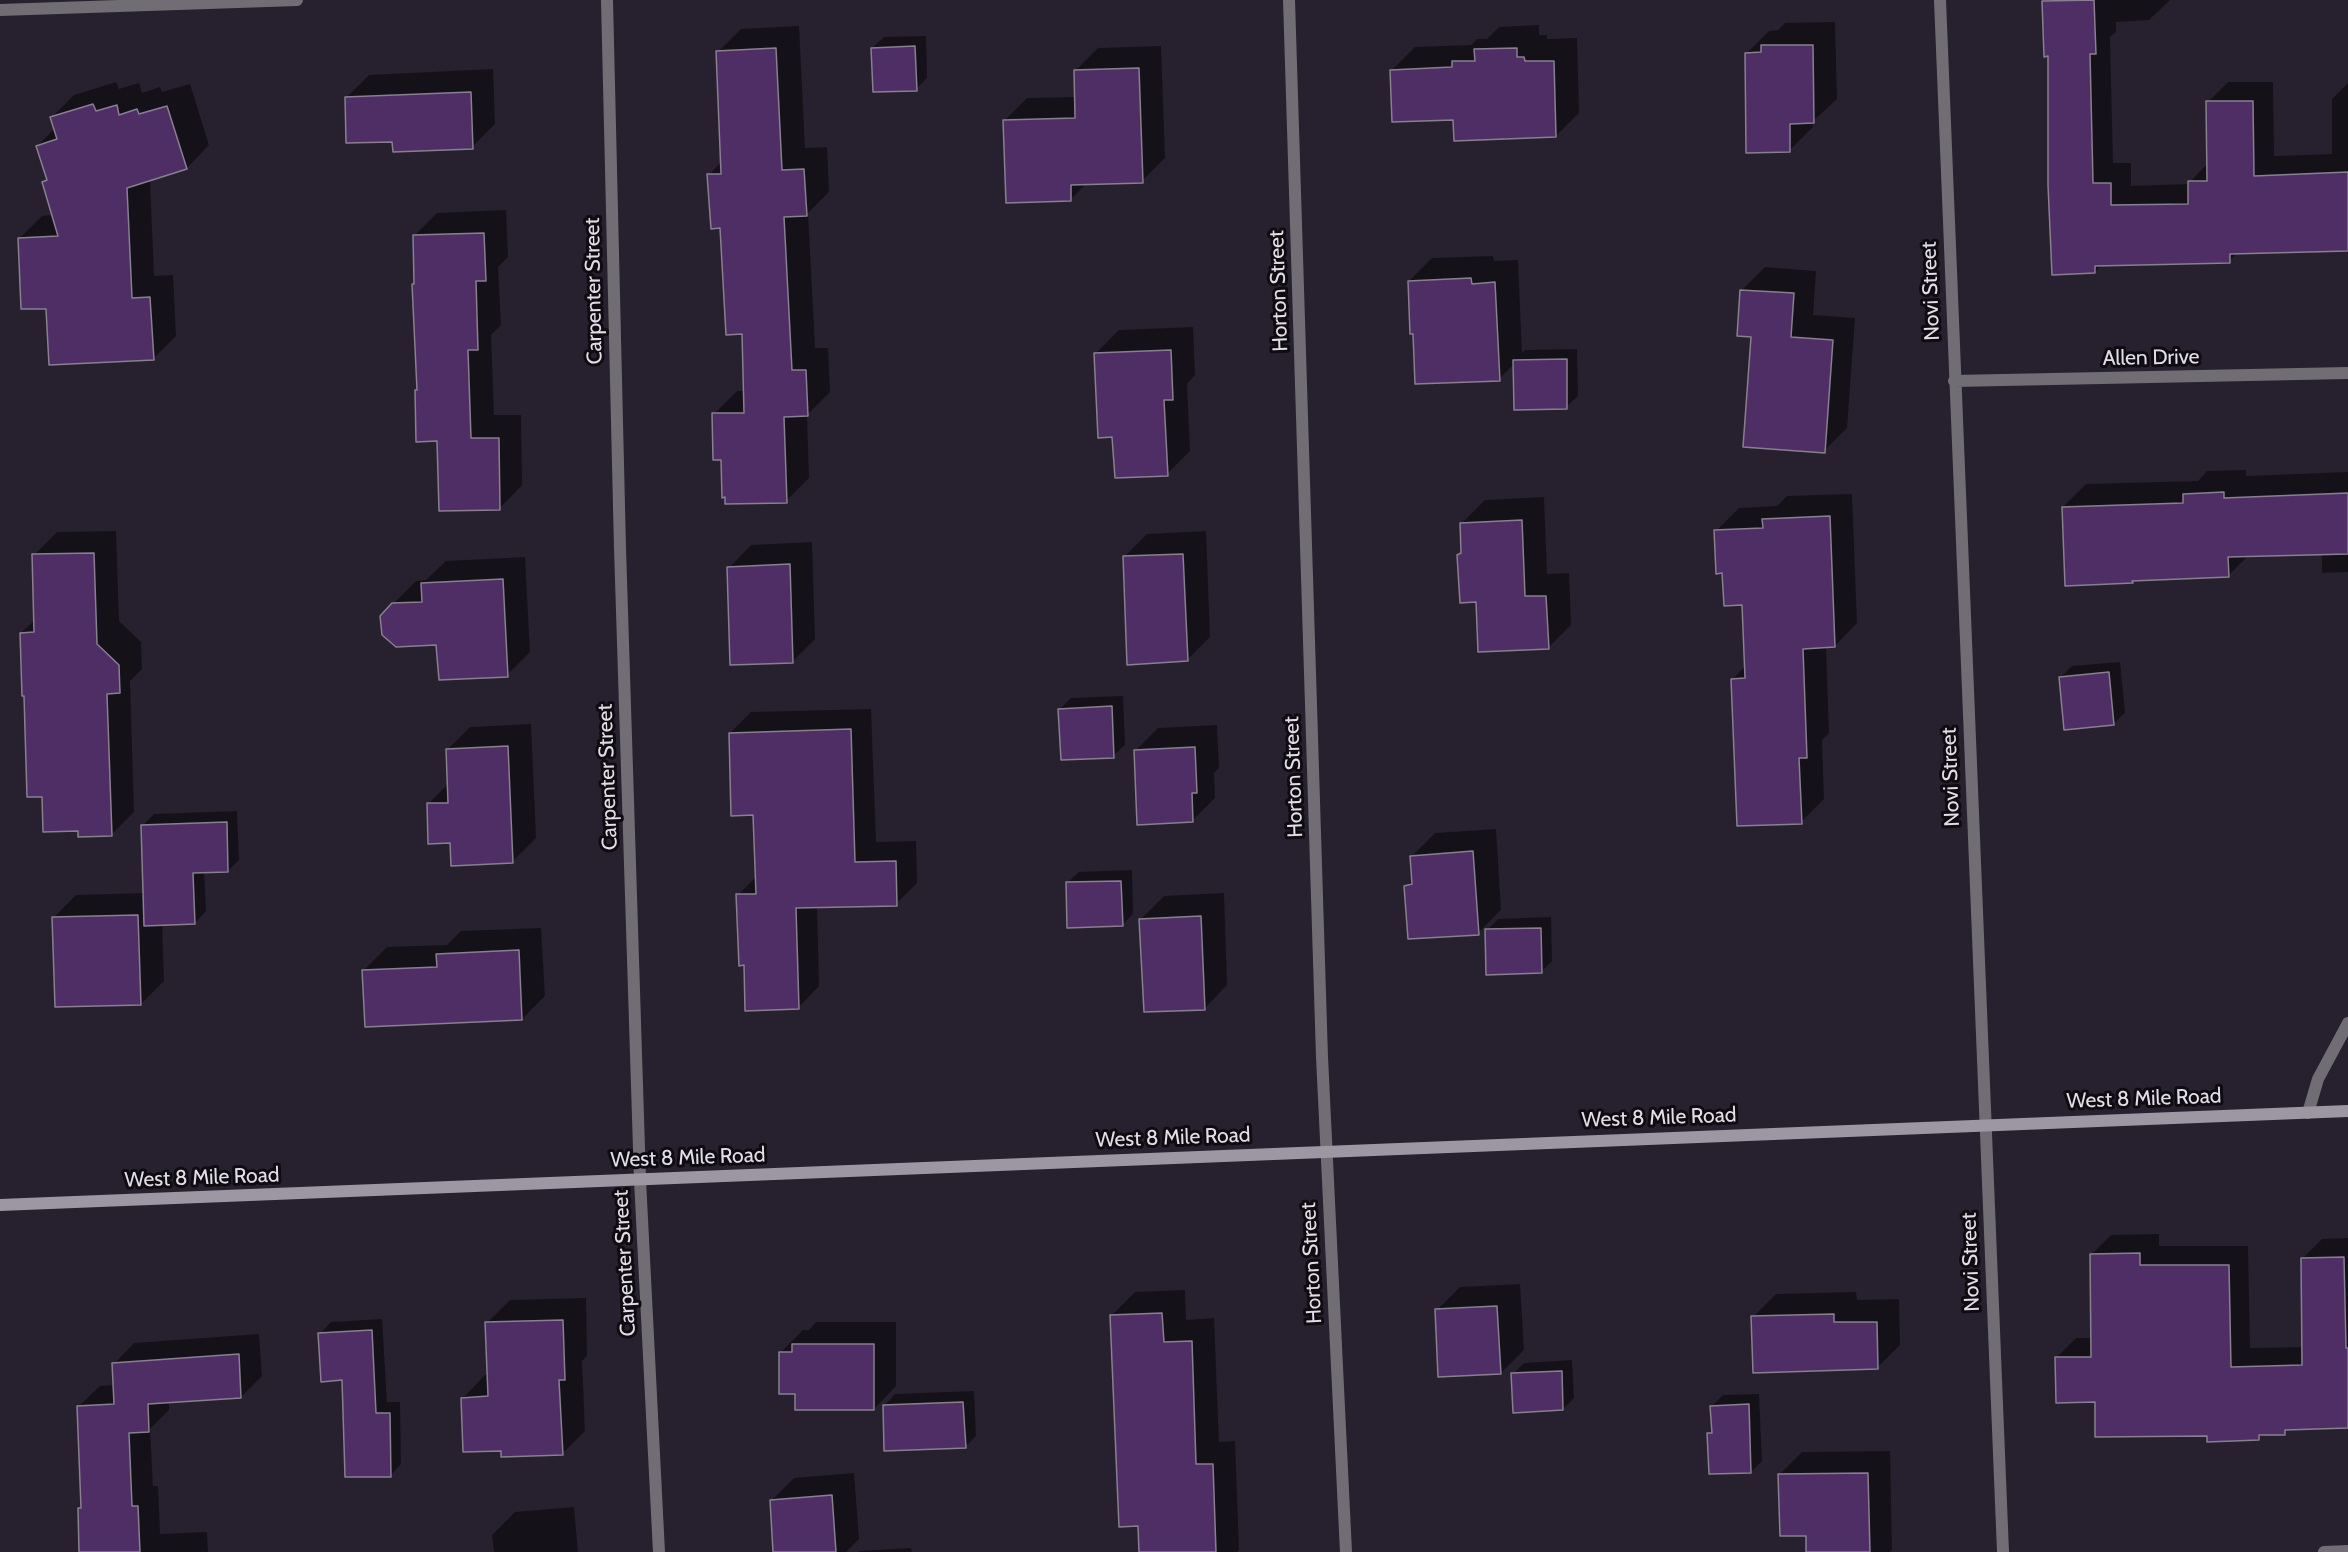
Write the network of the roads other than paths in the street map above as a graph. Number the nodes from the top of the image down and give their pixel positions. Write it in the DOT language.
graph roads {
  1 [pos="297,0"];
  2 [pos="607,0"];
  3 [pos="1289,0"];
  4 [pos="1940,0"];
  5 [pos="0,10"];
  6 [pos="2348,373"];
  7 [pos="1954,381"];
  8 [pos="2348,1023"];
  9 [pos="2348,1112"];
  10 [pos="2308,1113"];
  11 [pos="1985,1125"];
  12 [pos="1325,1151"];
  13 [pos="640,1180"];
  14 [pos="0,1205"];
  15 [pos="2348,1551"];
  16 [pos="659,1552"];
  17 [pos="1346,1552"];
  18 [pos="2003,1552"];
  19 [pos="2324,1552"];
  1 -- 5 [label="street"];
  2 -- 13 [label="street, Carpenter Street"];
  3 -- 12 [label="street, Horton Street"];
  4 -- 7 [label="street, Novi Street"];
  6 -- 7 [label="street, Allen Drive"];
  7 -- 11 [label="street, Novi Street"];
  8 -- 10 [label="street"];
  9 -- 10 [label="main road, West 8 Mile Road"];
  10 -- 11 [label="main road, West 8 Mile Road"];
  11 -- 12 [label="main road, West 8 Mile Road"];
  11 -- 18 [label="street, Novi Street"];
  12 -- 13 [label="main road, West 8 Mile Road"];
  12 -- 17 [label="street, Horton Street"];
  13 -- 14 [label="main road, West 8 Mile Road"];
  13 -- 16 [label="street, Carpenter Street"];
  15 -- 19 [label="street"];
}
